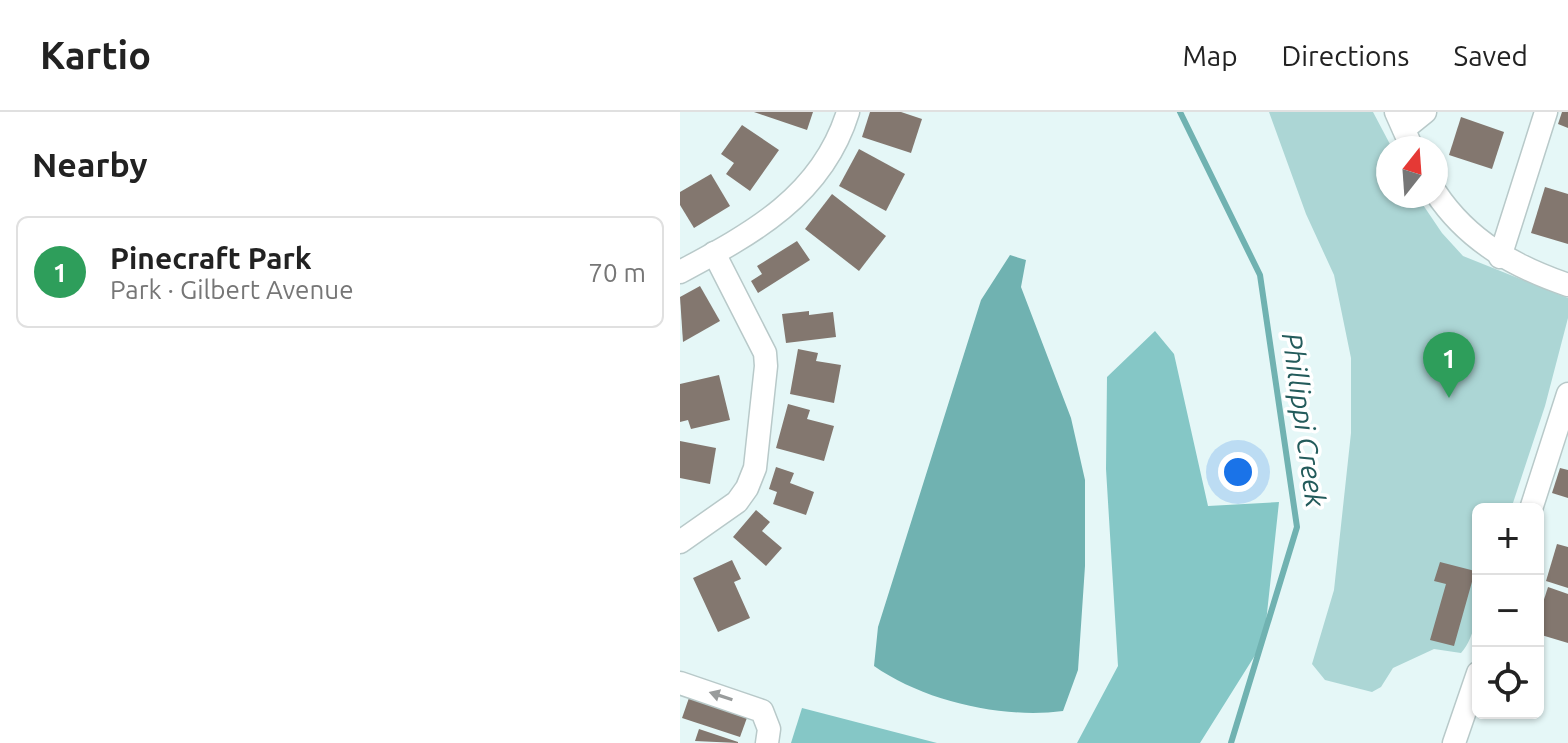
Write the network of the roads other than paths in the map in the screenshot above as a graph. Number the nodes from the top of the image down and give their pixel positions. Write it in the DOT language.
graph roads {
  1 [pos="848,112"];
  2 [pos="1425,112"];
  3 [pos="1546,112"];
  4 [pos="1404,130"];
  5 [pos="1448,207"];
  6 [pos="714,253"];
  7 [pos="1500,257"];
  8 [pos="680,272"];
  9 [pos="1568,285"];
  10 [pos="1568,394"];
  11 [pos="1533,503"];
  12 [pos="680,542"];
  13 [pos="680,683"];
  14 [pos="1472,690"];
  15 [pos="767,743"];
  16 [pos="1454,743"];
  1 -- 6 [label="street"];
  2 -- 4 [label="street"];
  3 -- 7 [label="street"];
  5 -- 7 [label="street"];
  6 -- 8 [label="street"];
  6 -- 12 [label="street"];
  7 -- 9 [label="street"];
  10 -- 11 [label="street"];
  15 -- 13 [label="street, one-way"];
  14 -- 16 [label="street"];
}
